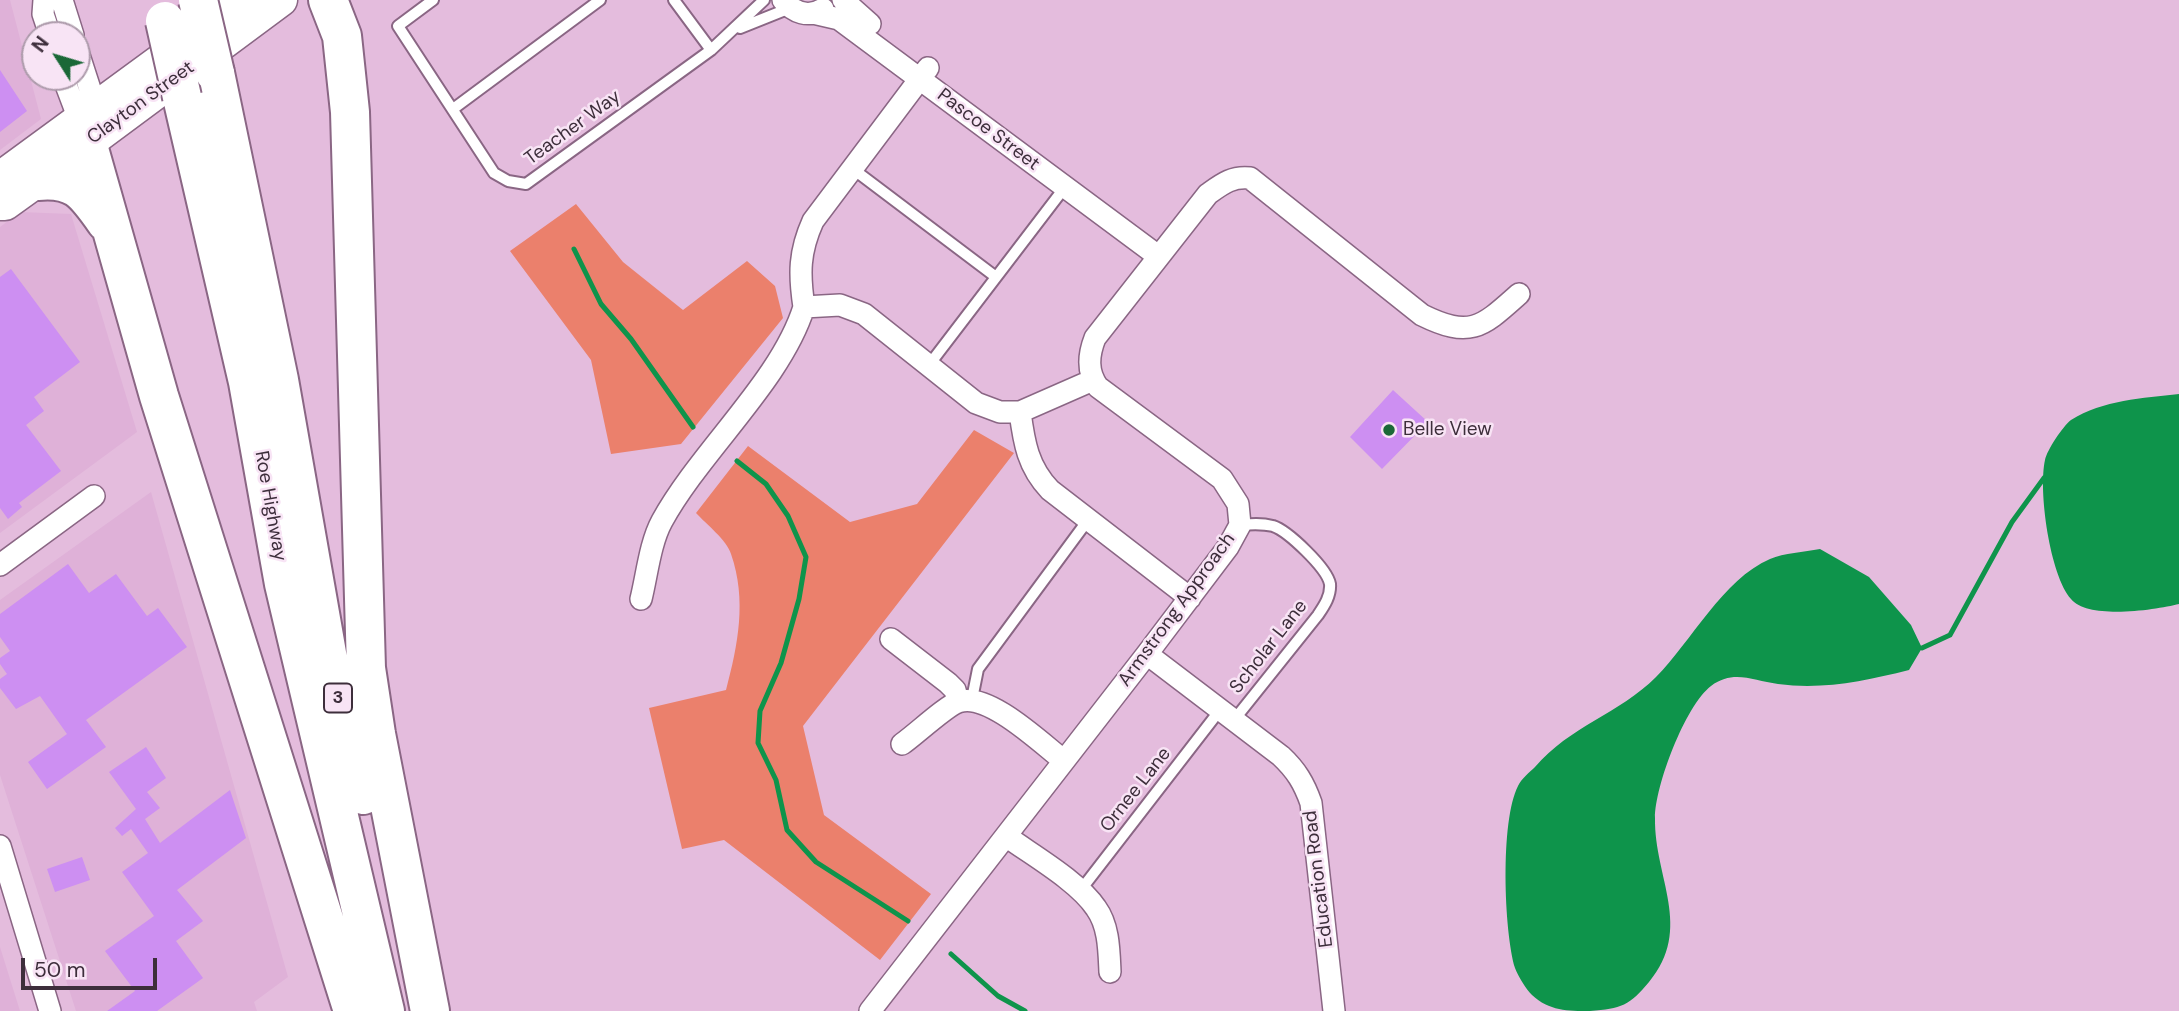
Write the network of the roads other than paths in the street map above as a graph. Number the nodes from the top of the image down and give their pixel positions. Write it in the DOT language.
graph roads {
  1 [pos="44,0"];
  2 [pos="62,0"];
  3 [pos="198,0"];
  4 [pos="243,0"];
  5 [pos="281,0"];
  6 [pos="328,0"];
  7 [pos="433,0"];
  8 [pos="600,0"];
  9 [pos="674,0"];
  10 [pos="764,0"];
  11 [pos="832,0"];
  12 [pos="843,0"];
  13 [pos="786,4"];
  14 [pos="162,11"];
  15 [pos="813,13"];
  16 [pos="345,18"];
  17 [pos="45,21"];
  18 [pos="69,21"];
  19 [pos="734,30"];
  20 [pos="711,50"];
  21 [pos="924,74"];
  22 [pos="71,91"];
  23 [pos="85,91"];
  24 [pos="453,109"];
  25 [pos="91,124"];
  26 [pos="853,169"];
  27 [pos="0,177"];
  28 [pos="37,181"];
  29 [pos="1065,187"];
  30 [pos="0,204"];
  31 [pos="115,235"];
  32 [pos="1161,252"];
  33 [pos="996,277"];
  34 [pos="1519,294"];
  35 [pos="804,307"];
  36 [pos="929,365"];
  37 [pos="1093,380"];
  38 [pos="1020,412"];
  39 [pos="94,496"];
  40 [pos="1088,520"];
  41 [pos="1240,525"];
  42 [pos="0,565"];
  43 [pos="1190,598"];
  44 [pos="641,599"];
  45 [pos="891,639"];
  46 [pos="1147,654"];
  47 [pos="965,700"];
  48 [pos="1227,715"];
  49 [pos="902,744"];
  50 [pos="1063,760"];
  51 [pos="1006,835"];
  52 [pos="0,846"];
  53 [pos="1080,891"];
  54 [pos="1110,972"];
  55 [pos="50,1011"];
  56 [pos="353,1011"];
  57 [pos="385,1011"];
  58 [pos="417,1011"];
  59 [pos="430,1011"];
  60 [pos="870,1011"];
  61 [pos="1334,1011"];
  1 -- 17 [label="street"];
  2 -- 18 [label="street"];
  3 -- 58 [label="highway, Roe Highway / 3, bridge"];
  4 -- 25 [label="main road, Clayton Street"];
  5 -- 25 [label="main road, Clayton Street"];
  6 -- 16 [label="highway"];
  7 -- 24 [label="lane, Teacher Way"];
  8 -- 24 [label="lane"];
  9 -- 20 [label="lane"];
  10 -- 19 [label="lane, Teacher Way"];
  11 -- 15 [label="street"];
  12 -- 21 [label="street, Pascoe Street"];
  13 -- 15 [label="street, Pascoe Street"];
  13 -- 19 [label="lane"];
  14 -- 57 [label="highway, Roe Highway / 3, bridge"];
  15 -- 21 [label="street, Pascoe Street"];
  16 -- 59 [label="highway"];
  19 -- 20 [label="lane, Teacher Way"];
  20 -- 24 [label="lane, Teacher Way"];
  21 -- 26 [label="street"];
  21 -- 29 [label="street, Pascoe Street"];
  21 -- 32 [label="street, Pascoe Street"];
  22 -- 25 [label="street"];
  23 -- 25 [label="street"];
  25 -- 27 [label="main road, Clayton Street"];
  25 -- 28 [label="main road, Clayton Street"];
  25 -- 31 [label="highway"];
  26 -- 33 [label="lane"];
  26 -- 35 [label="street"];
  28 -- 30 [label="main road, Clayton Street"];
  28 -- 31 [label="highway"];
  29 -- 32 [label="street, Pascoe Street"];
  29 -- 33 [label="lane"];
  31 -- 56 [label="highway"];
  32 -- 34 [label="street"];
  32 -- 37 [label="street"];
  33 -- 36 [label="lane"];
  35 -- 36 [label="street"];
  35 -- 44 [label="street"];
  36 -- 38 [label="street"];
  37 -- 38 [label="street"];
  37 -- 41 [label="street, Armstrong Approach"];
  38 -- 40 [label="street"];
  39 -- 42 [label="street"];
  40 -- 43 [label="street"];
  40 -- 47 [label="lane"];
  41 -- 43 [label="street, Armstrong Approach"];
  41 -- 48 [label="lane, Scholar Lane"];
  43 -- 46 [label="street, Armstrong Approach"];
  45 -- 47 [label="street"];
  46 -- 48 [label="street, Education Road"];
  46 -- 50 [label="street, Armstrong Approach"];
  47 -- 49 [label="street"];
  47 -- 50 [label="street"];
  48 -- 53 [label="lane, Ornee Lane"];
  48 -- 61 [label="street, Education Road"];
  50 -- 51 [label="street, Armstrong Approach"];
  51 -- 53 [label="street"];
  51 -- 60 [label="street, Armstrong Approach"];
  52 -- 55 [label="street"];
  53 -- 54 [label="street"];
}
